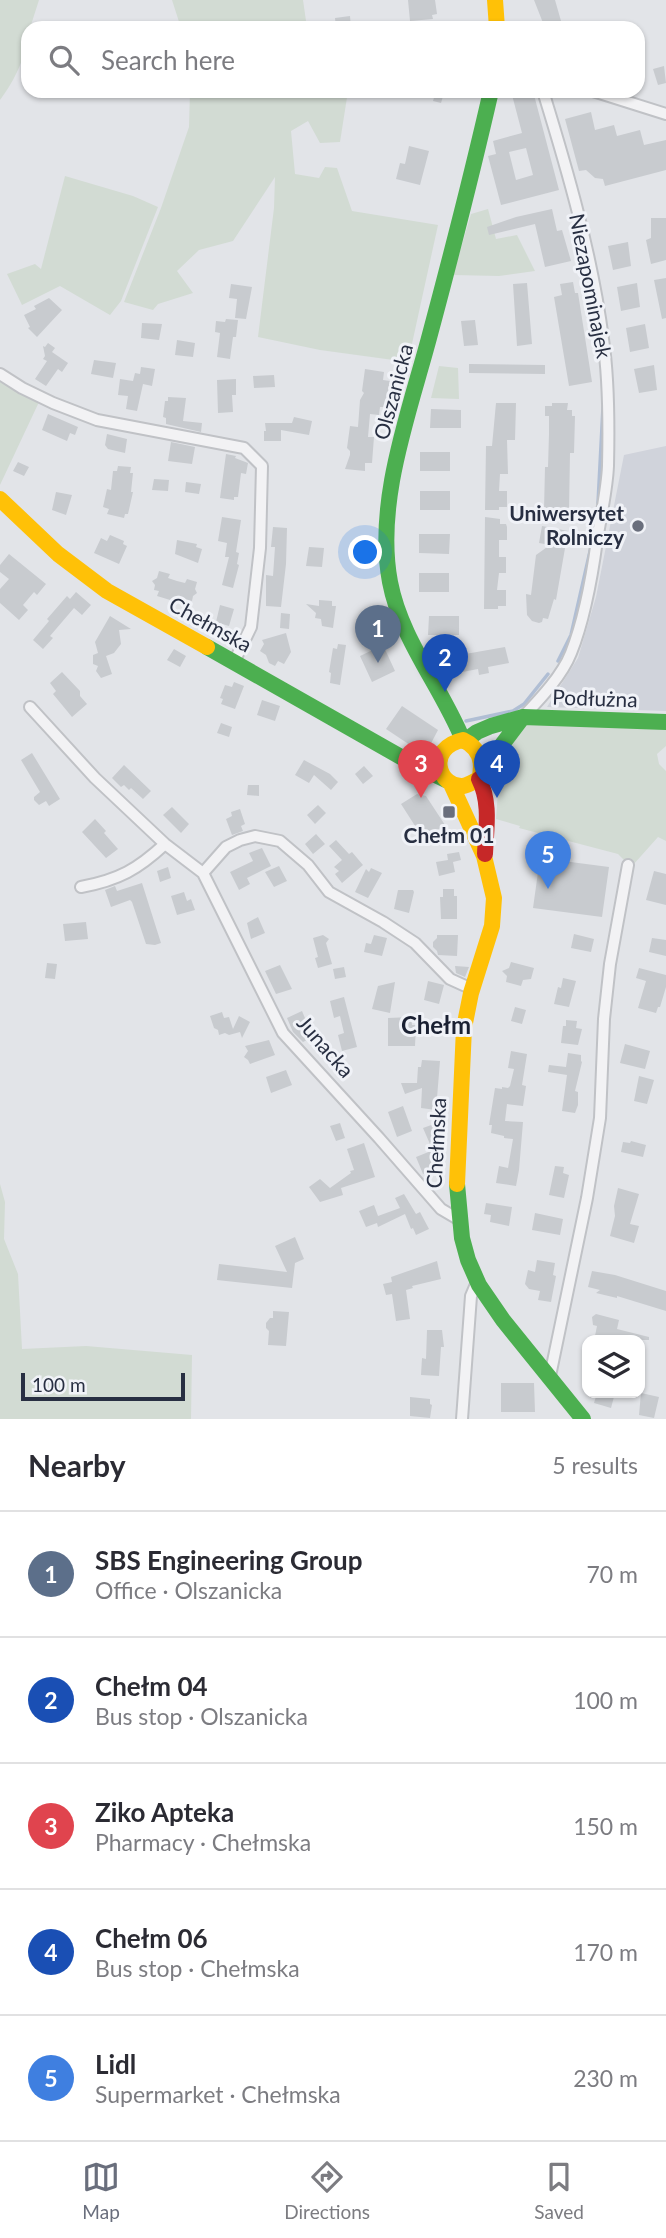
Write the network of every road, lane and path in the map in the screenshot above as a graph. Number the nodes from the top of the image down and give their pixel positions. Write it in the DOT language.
graph roads {
  1 [pos="495,0"];
  2 [pos="496,21"];
  3 [pos="489,98"];
  4 [pos="545,98"];
  5 [pos="615,98"];
  6 [pos="666,114"];
  7 [pos="0,374"];
  8 [pos="0,499"];
  9 [pos="234,662"];
  10 [pos="30,707"];
  11 [pos="523,717"];
  12 [pos="666,722"];
  13 [pos="454,745"];
  14 [pos="415,765"];
  15 [pos="481,775"];
  16 [pos="448,782"];
  17 [pos="165,844"];
  18 [pos="485,864"];
  19 [pos="628,865"];
  20 [pos="203,873"];
  21 [pos="81,887"];
  22 [pos="472,989"];
  23 [pos="458,1219"];
  24 [pos="477,1282"];
  25 [pos="550,1376"];
  26 [pos="462,1419"];
  27 [pos="583,1419"];
  1 -- 2 [label="street"];
  3 -- 13 [label="street, Olszanicka"];
  4 -- 11 [label="street, Niezapominajek"];
  5 -- 6 [label="street"];
  7 -- 9 [label="street"];
  8 -- 9 [label="street, Chełmska"];
  9 -- 14 [label="street, Chełmska"];
  10 -- 17 [label="street, Junacka"];
  11 -- 12 [label="street, Podłużna"];
  11 -- 13 [label="street, Podłużna"];
  11 -- 15 [label="street, Podłużna"];
  13 -- 14 [label="street"];
  13 -- 15 [label="street"];
  13 -- 16 [label="street"];
  14 -- 16 [label="street, Chełmska"];
  15 -- 16 [label="street"];
  15 -- 18 [label="street, Chełmska"];
  16 -- 18 [label="street, Chełmska"];
  17 -- 20 [label="street, Junacka"];
  17 -- 21 [label="street"];
  18 -- 22 [label="street, Chełmska"];
  19 -- 25 [label="street"];
  20 -- 22 [label="street"];
  20 -- 23 [label="street, Junacka"];
  22 -- 23 [label="street, Chełmska"];
  23 -- 24 [label="street"];
  24 -- 25 [label="street"];
  24 -- 26 [label="street"];
  25 -- 27 [label="street"];
}
